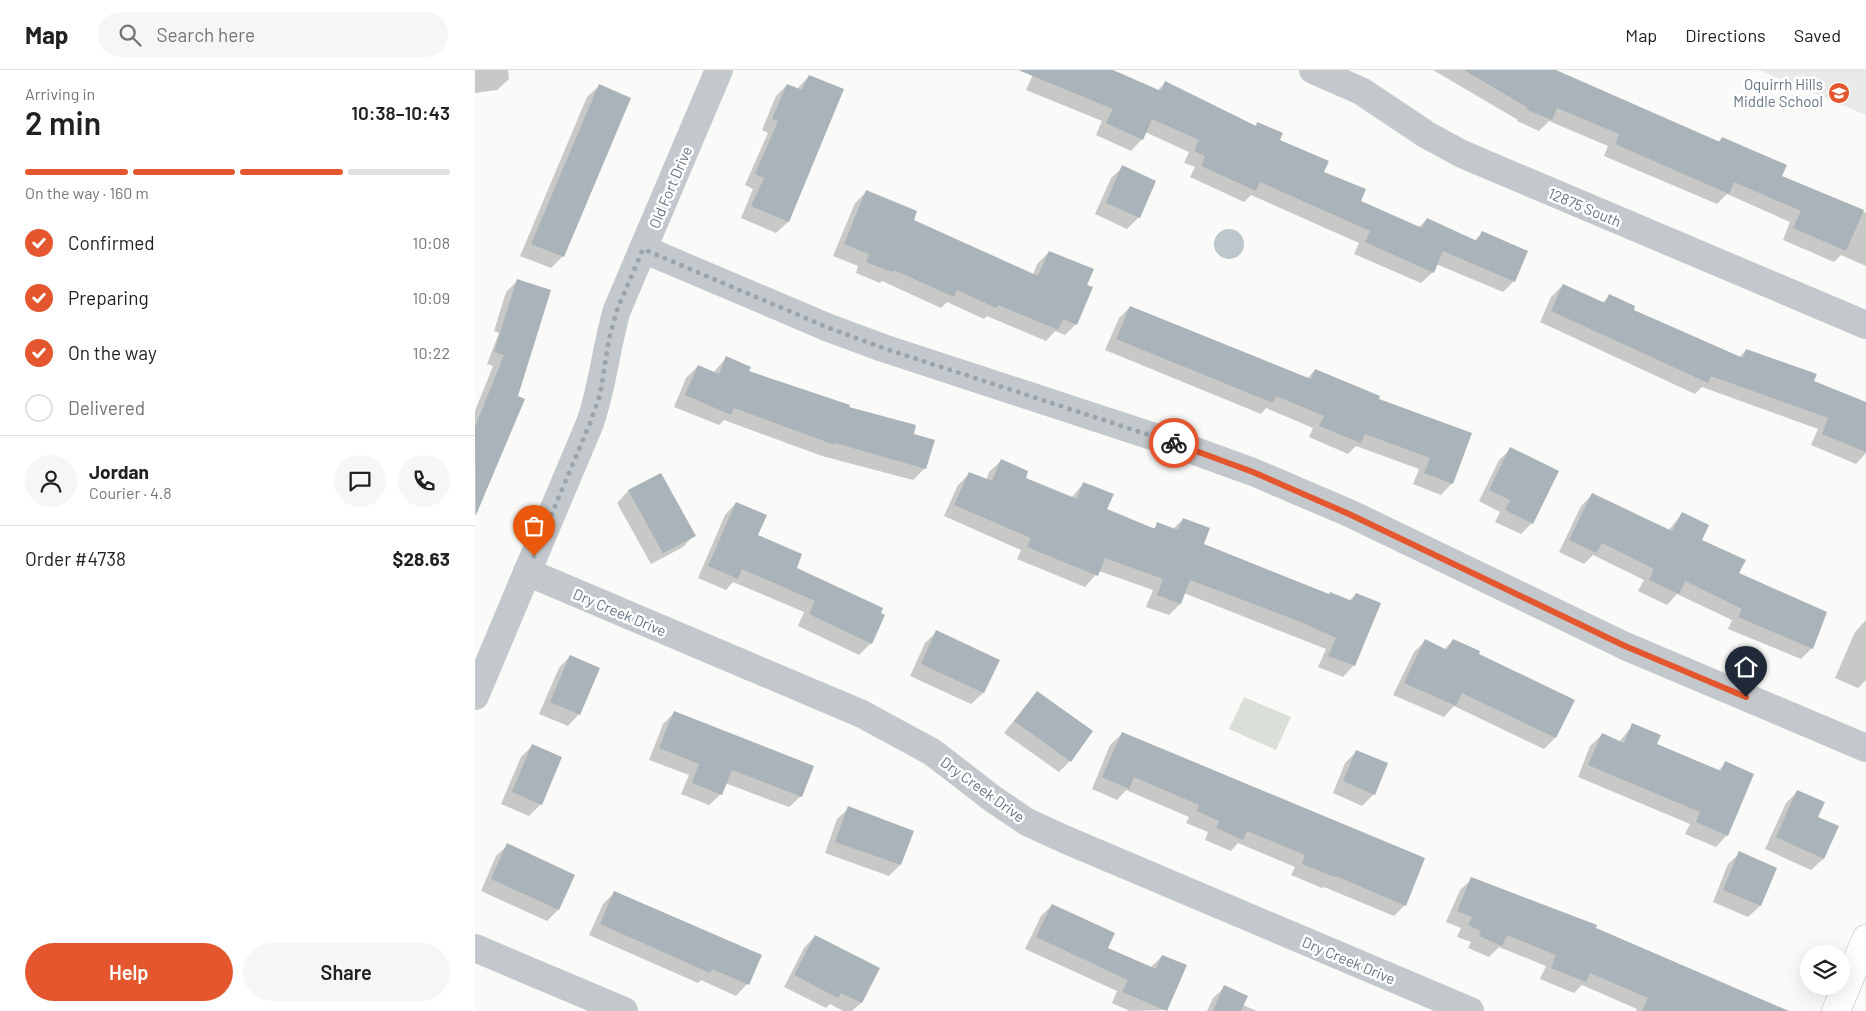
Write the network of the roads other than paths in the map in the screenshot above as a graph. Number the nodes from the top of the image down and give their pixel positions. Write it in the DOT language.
graph roads {
  1 [pos="719,70"];
  2 [pos="1313,70"];
  3 [pos="643,249"];
  4 [pos="1866,325"];
  5 [pos="527,572"];
  6 [pos="475,696"];
  7 [pos="1866,748"];
  8 [pos="1866,940"];
  9 [pos="475,948"];
  10 [pos="624,1011"];
  11 [pos="1470,1011"];
  12 [pos="1836,1011"];
  1 -- 3 [label="street, Old Fort Drive"];
  2 -- 4 [label="street, 12875 South"];
  3 -- 5 [label="street, Old Fort Drive"];
  3 -- 7 [label="street"];
  5 -- 6 [label="street, Old Fort Drive"];
  5 -- 11 [label="street, Dry Creek Drive"];
  8 -- 12 [label="main road"];
  9 -- 10 [label="street"];
}
